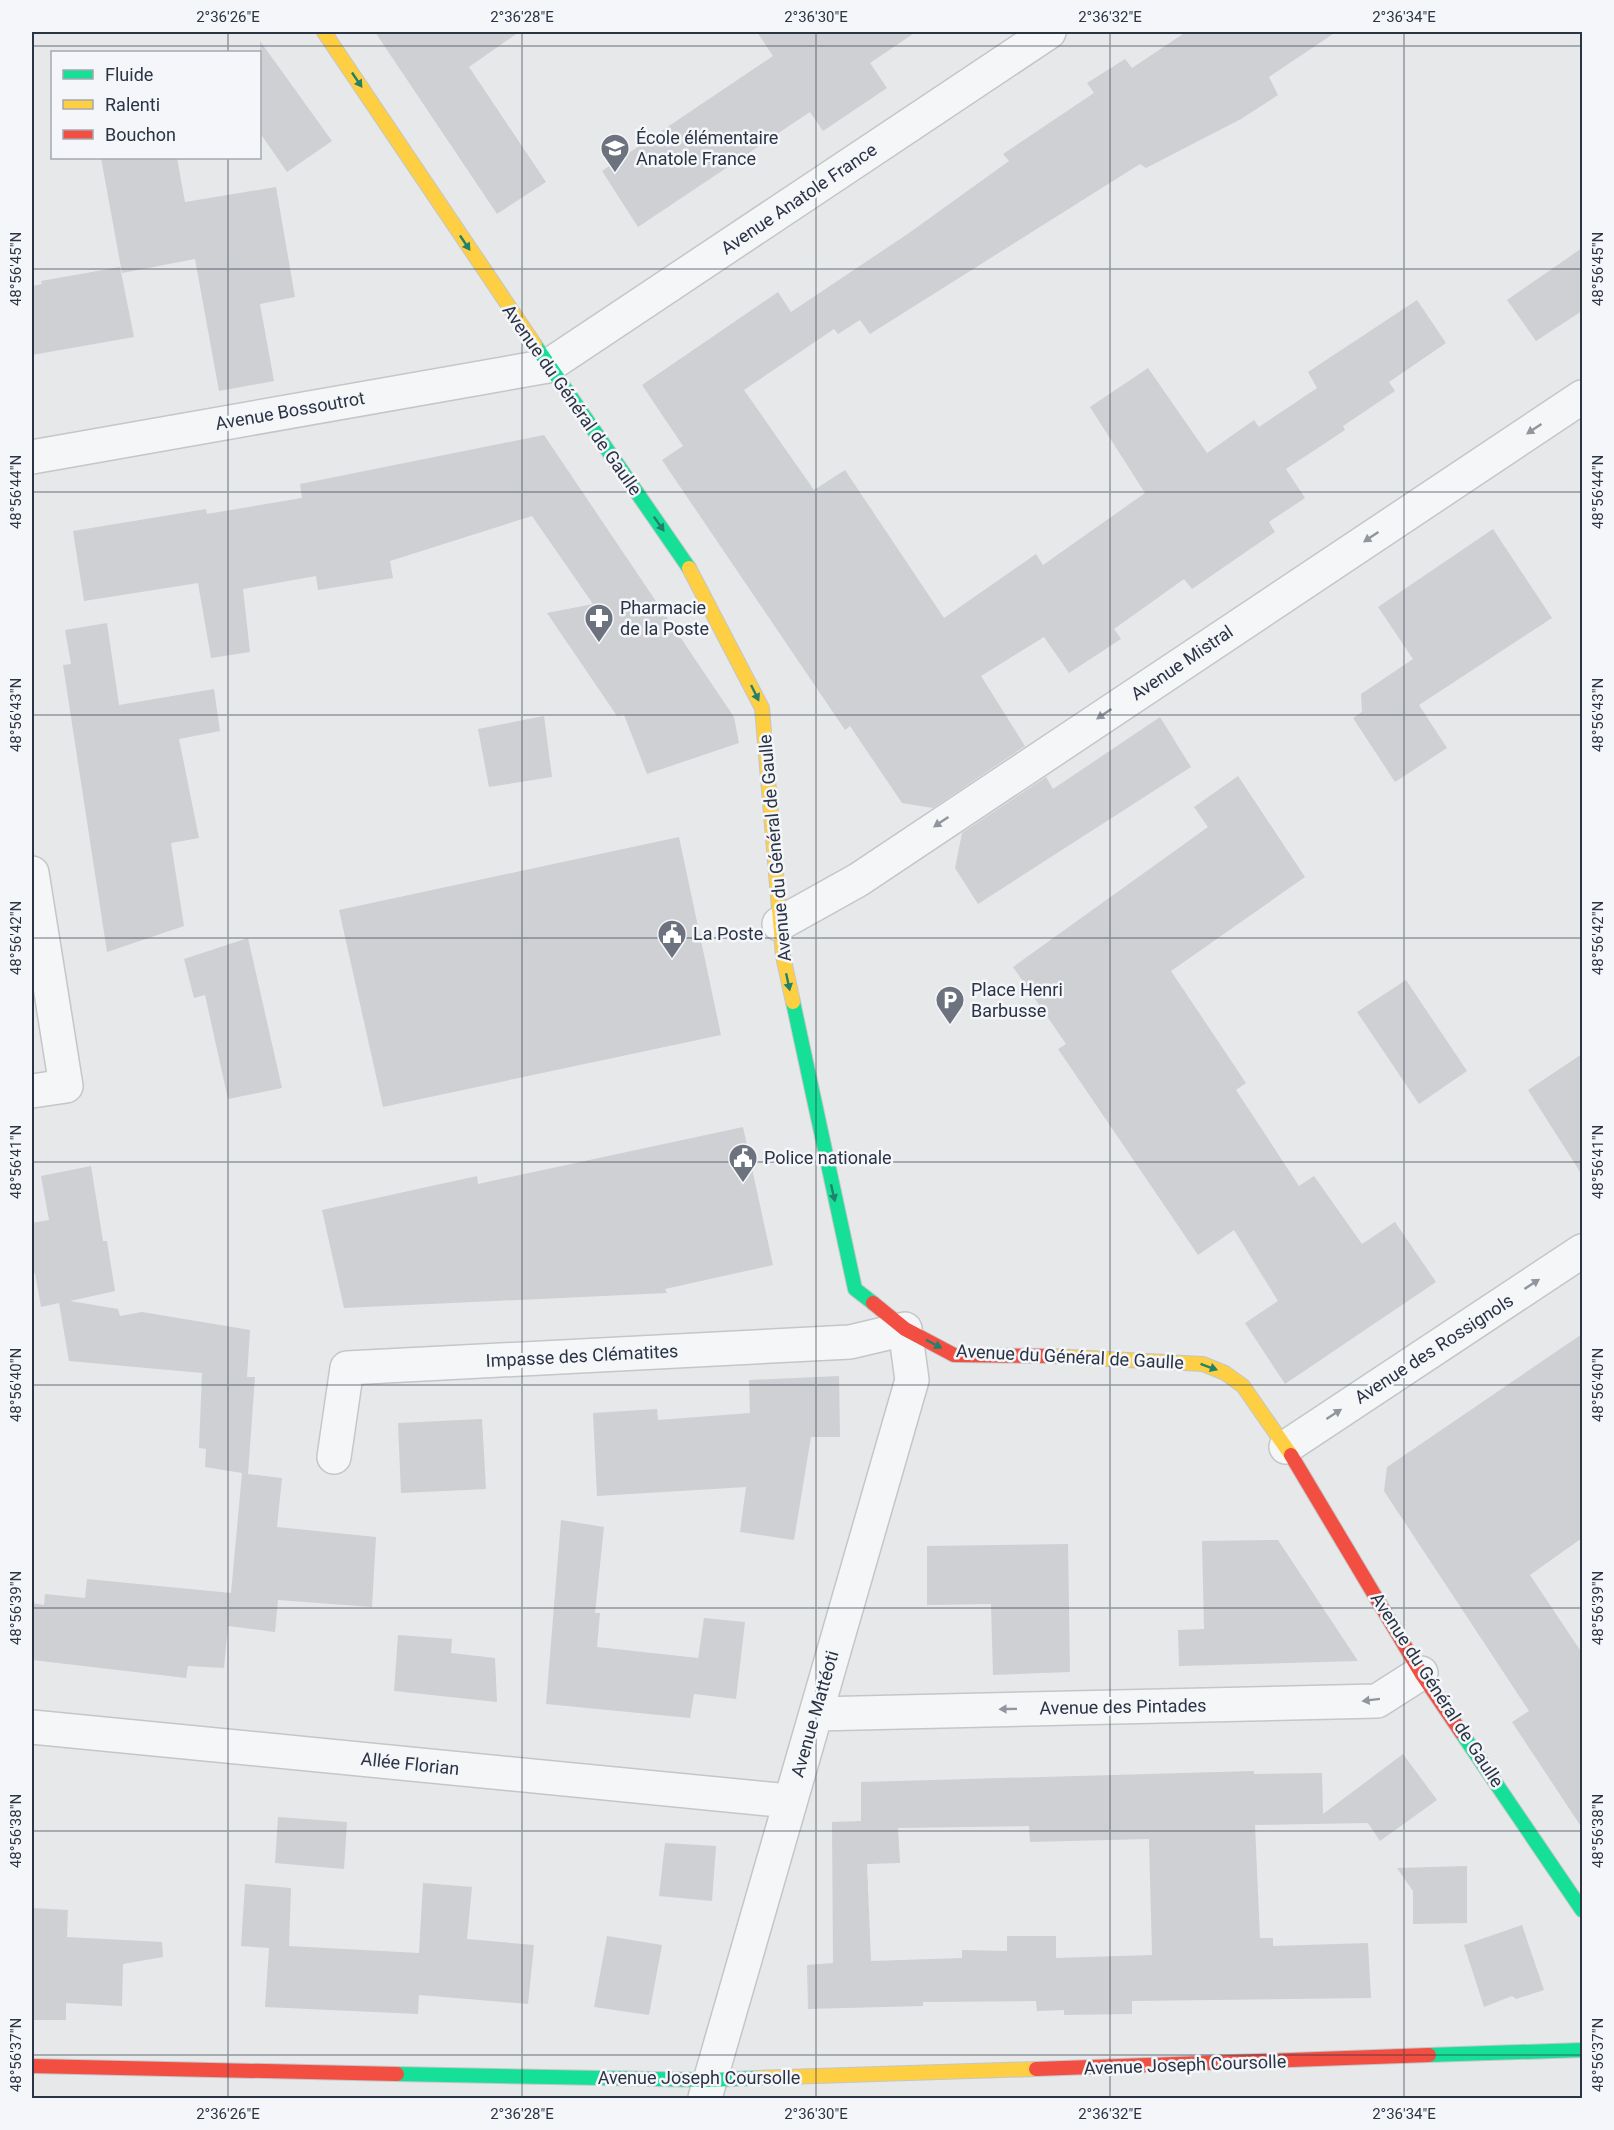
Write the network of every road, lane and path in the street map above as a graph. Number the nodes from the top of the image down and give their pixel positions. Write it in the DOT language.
graph roads {
  1 [pos="324,32"];
  2 [pos="1049,32"];
  3 [pos="548,366"];
  4 [pos="1582,397"];
  5 [pos="32,457"];
  6 [pos="32,873"];
  7 [pos="779,924"];
  8 [pos="32,1091"];
  9 [pos="1582,1251"];
  10 [pos="905,1329"];
  11 [pos="1286,1447"];
  12 [pos="334,1457"];
  13 [pos="1421,1673"];
  14 [pos="816,1714"];
  15 [pos="32,1727"];
  16 [pos="789,1802"];
  17 [pos="1582,1910"];
  18 [pos="1582,2050"];
  19 [pos="32,2066"];
  20 [pos="707,2089"];
  1 -- 3 [label="street, Avenue du Général de Gaulle, one-way"];
  2 -- 3 [label="street, Avenue Anatole France"];
  3 -- 5 [label="street, Avenue Bossoutrot"];
  3 -- 7 [label="street, Avenue du Général de Gaulle, one-way"];
  4 -- 7 [label="street, Avenue Mistral, one-way"];
  6 -- 8 [label="street"];
  7 -- 10 [label="street, Avenue du Général de Gaulle, one-way"];
  11 -- 9 [label="street, Avenue des Rossignols, one-way"];
  10 -- 11 [label="street, Avenue du Général de Gaulle, one-way"];
  10 -- 12 [label="street, Impasse des Clématites"];
  10 -- 14 [label="street, Avenue Mattéoti"];
  11 -- 13 [label="street, Avenue du Général de Gaulle"];
  13 -- 14 [label="street, Avenue des Pintades, one-way"];
  13 -- 17 [label="street, Avenue du Général de Gaulle"];
  14 -- 16 [label="street, Avenue Mattéoti"];
  15 -- 16 [label="street, Allée Florian"];
  16 -- 20 [label="street, Avenue Mattéoti"];
  18 -- 20 [label="street, Avenue Joseph Coursolle"];
  19 -- 20 [label="street, Avenue Joseph Coursolle"];
}
